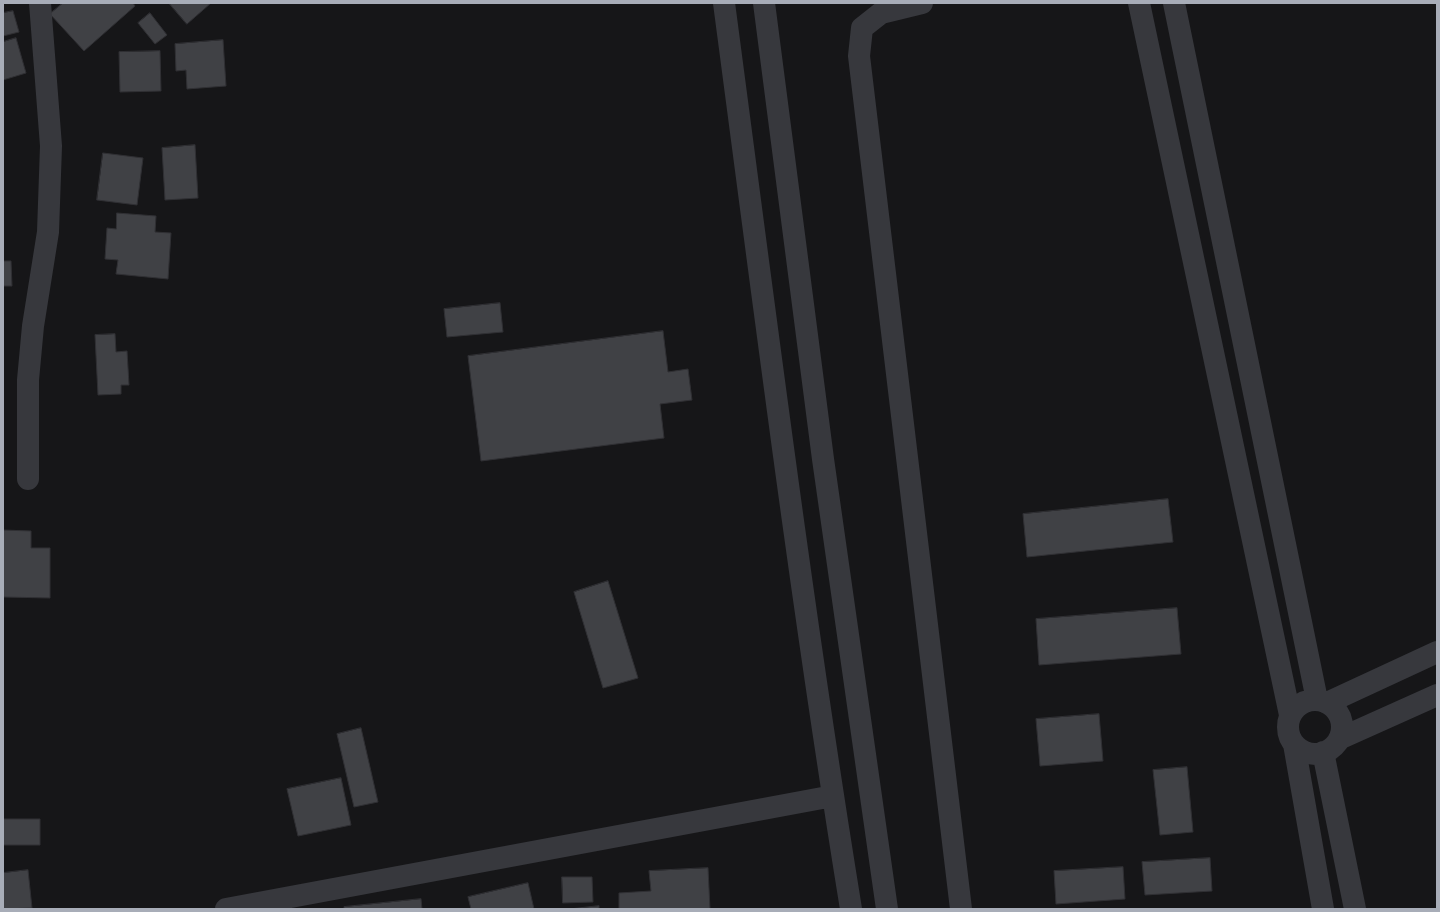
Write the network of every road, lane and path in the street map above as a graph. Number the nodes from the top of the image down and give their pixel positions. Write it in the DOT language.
graph roads {
  1 [pos="40,3"];
  2 [pos="724,3"];
  3 [pos="764,3"];
  4 [pos="922,3"];
  5 [pos="1139,3"];
  6 [pos="1174,3"];
  7 [pos="1233,287"];
  8 [pos="1202,293"];
  9 [pos="28,479"];
  10 [pos="1437,652"];
  11 [pos="1437,695"];
  12 [pos="1322,701"];
  13 [pos="1290,715"];
  14 [pos="1294,744"];
  15 [pos="1331,746"];
  16 [pos="833,796"];
  17 [pos="226,909"];
  18 [pos="852,909"];
  19 [pos="887,909"];
  20 [pos="961,909"];
  21 [pos="1323,909"];
  22 [pos="1355,909"];
  1 -- 9 [label="street"];
  2 -- 16 [label="street"];
  3 -- 19 [label="street"];
  4 -- 20 [label="street"];
  5 -- 8 [label="street"];
  6 -- 7 [label="street"];
  7 -- 8 [label="street"];
  7 -- 12 [label="street"];
  8 -- 13 [label="street"];
  10 -- 12 [label="street"];
  11 -- 15 [label="street"];
  12 -- 13 [label="street"];
  12 -- 15 [label="street"];
  13 -- 14 [label="street"];
  14 -- 15 [label="street"];
  14 -- 21 [label="street"];
  15 -- 22 [label="street"];
  16 -- 17 [label="street"];
  16 -- 18 [label="street"];
}
